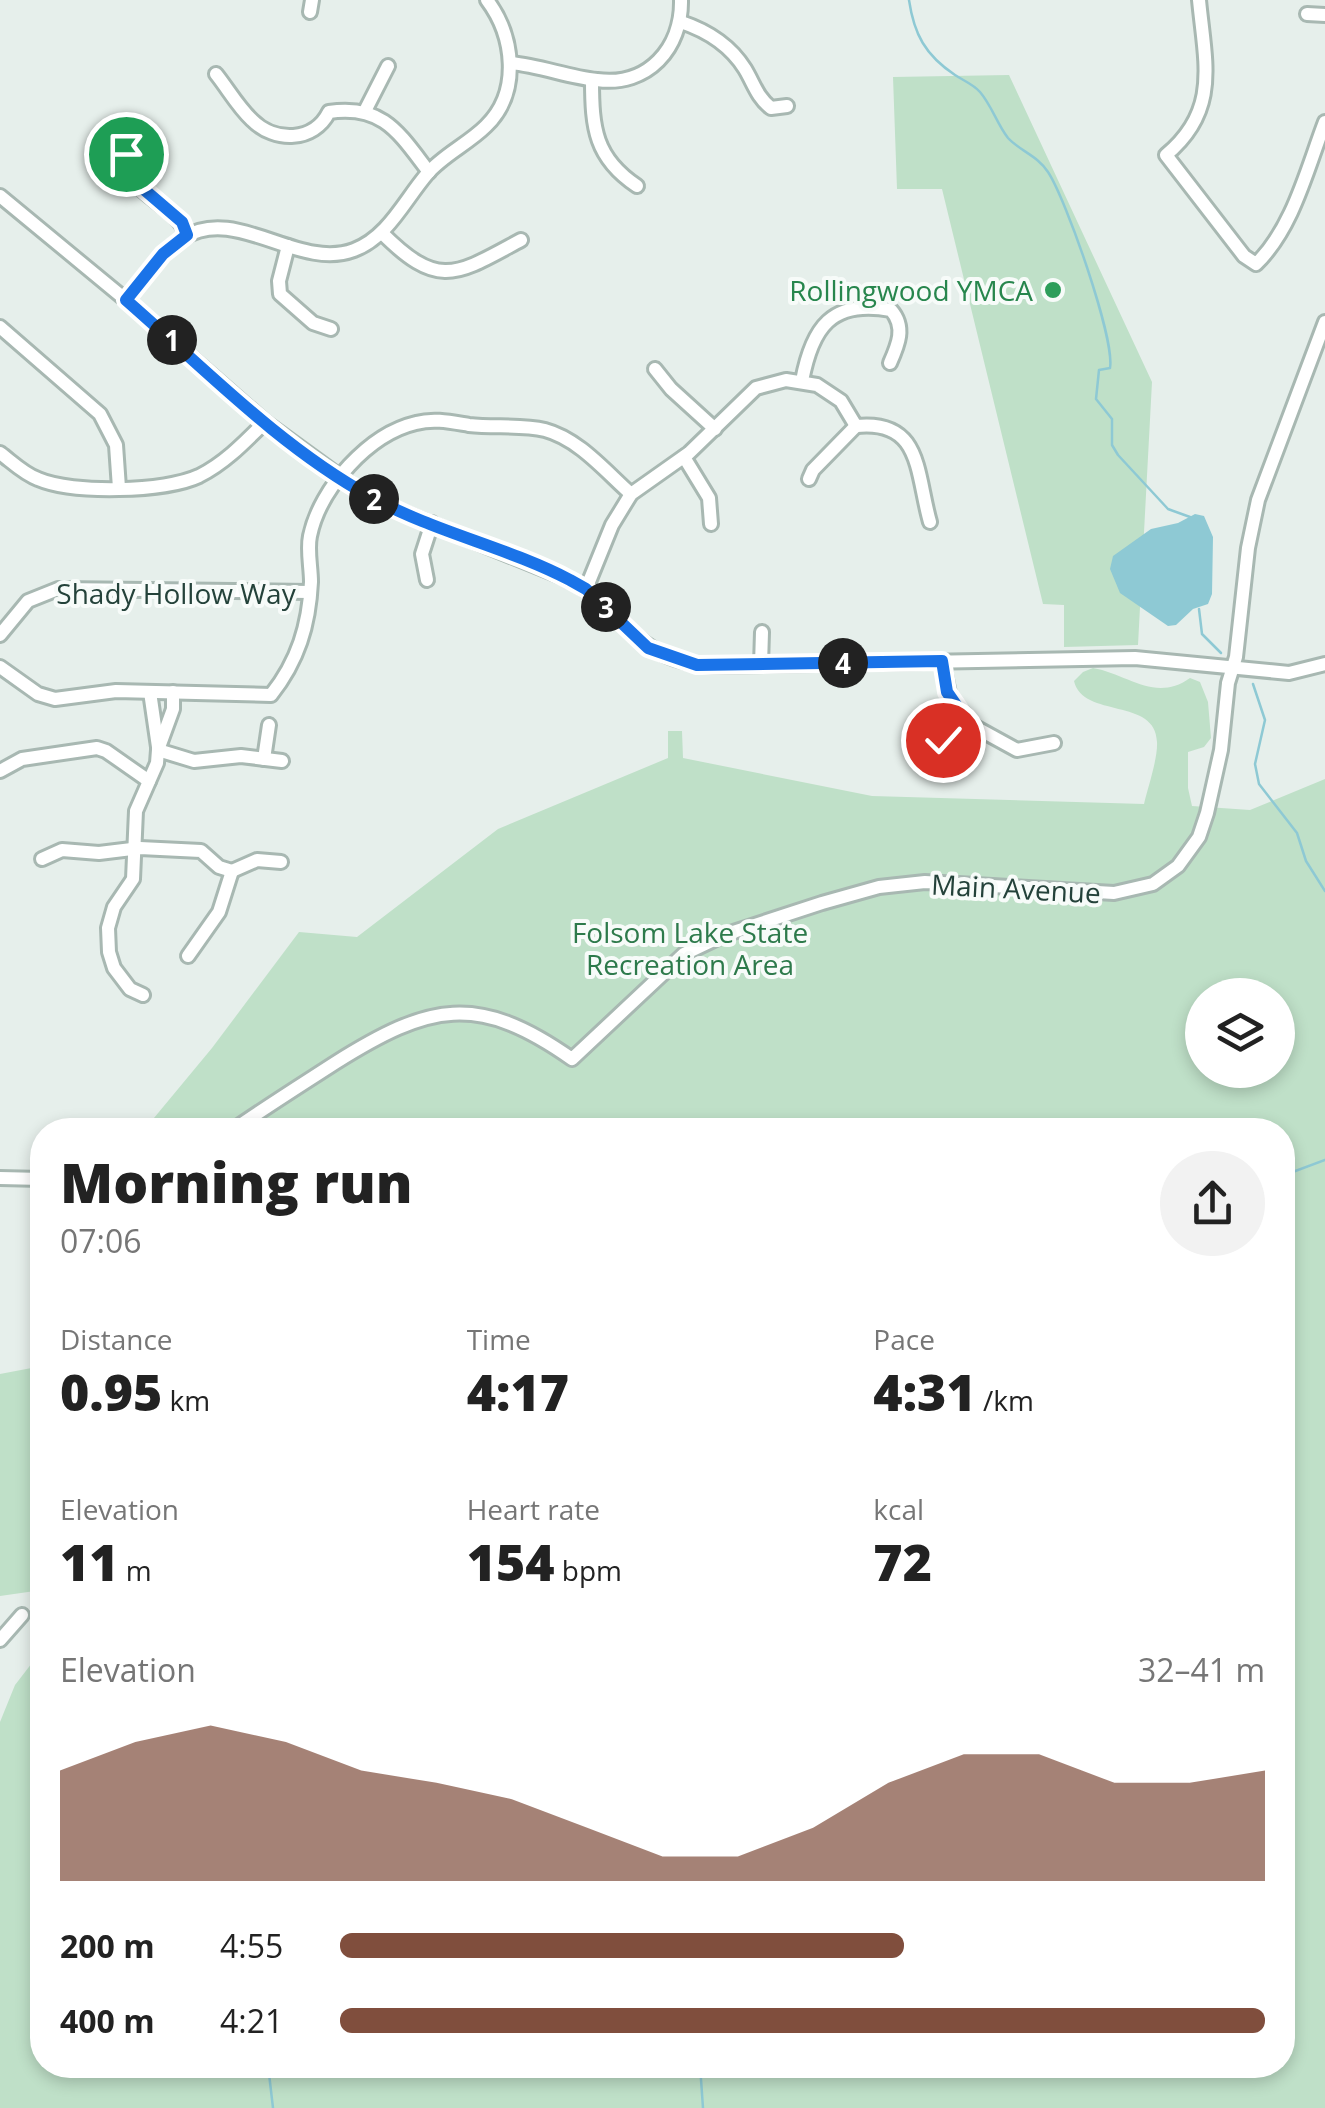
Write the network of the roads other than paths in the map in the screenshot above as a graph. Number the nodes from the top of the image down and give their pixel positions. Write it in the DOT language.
graph roads {
  1 [pos="487,0"];
  2 [pos="681,0"];
  3 [pos="1200,0"];
  4 [pos="1307,14"];
  5 [pos="1325,15"];
  6 [pos="681,22"];
  7 [pos="511,63"];
  8 [pos="388,66"];
  9 [pos="216,74"];
  10 [pos="592,80"];
  11 [pos="788,106"];
  12 [pos="365,111"];
  13 [pos="1325,122"];
  14 [pos="117,133"];
  15 [pos="429,172"];
  16 [pos="636,186"];
  17 [pos="0,196"];
  18 [pos="382,233"];
  19 [pos="187,235"];
  20 [pos="521,240"];
  21 [pos="288,246"];
  22 [pos="126,300"];
  23 [pos="1325,322"];
  24 [pos="0,328"];
  25 [pos="330,329"];
  26 [pos="890,363"];
  27 [pos="655,369"];
  28 [pos="802,381"];
  29 [pos="265,422"];
  30 [pos="856,426"];
  31 [pos="715,429"];
  32 [pos="0,452"];
  33 [pos="684,457"];
  34 [pos="341,478"];
  35 [pos="809,479"];
  36 [pos="118,488"];
  37 [pos="631,494"];
  38 [pos="930,522"];
  39 [pos="432,523"];
  40 [pos="711,524"];
  41 [pos="428,580"];
  42 [pos="586,589"];
  43 [pos="310,592"];
  44 [pos="762,632"];
  45 [pos="0,634"];
  46 [pos="942,661"];
  47 [pos="1325,664"];
  48 [pos="761,665"];
  49 [pos="0,667"];
  50 [pos="1232,668"];
  51 [pos="150,692"];
  52 [pos="174,692"];
  53 [pos="965,718"];
  54 [pos="269,725"];
  55 [pos="943,740"];
  56 [pos="1054,743"];
  57 [pos="158,750"];
  58 [pos="264,760"];
  59 [pos="282,761"];
  60 [pos="0,771"];
  61 [pos="149,781"];
  62 [pos="136,851"];
  63 [pos="42,858"];
  64 [pos="280,862"];
  65 [pos="232,871"];
  66 [pos="188,956"];
  67 [pos="143,995"];
  68 [pos="251,1118"];
  69 [pos="0,1178"];
  70 [pos="30,1179"];
  71 [pos="22,1615"];
  72 [pos="0,1640"];
  1 -- 7 [label="street"];
  2 -- 6 [label="street"];
  3 -- 13 [label="street"];
  4 -- 5 [label="street"];
  6 -- 10 [label="street"];
  6 -- 11 [label="street"];
  7 -- 10 [label="street"];
  7 -- 15 [label="street"];
  8 -- 12 [label="street"];
  9 -- 12 [label="street"];
  10 -- 16 [label="street"];
  12 -- 15 [label="street"];
  14 -- 19 [label="street"];
  15 -- 18 [label="street"];
  17 -- 22 [label="street"];
  18 -- 20 [label="street"];
  18 -- 21 [label="street"];
  19 -- 21 [label="street"];
  19 -- 22 [label="street"];
  21 -- 25 [label="street"];
  22 -- 29 [label="street"];
  23 -- 50 [label="street, Main Avenue"];
  24 -- 36 [label="street"];
  26 -- 28 [label="street"];
  27 -- 31 [label="street"];
  28 -- 30 [label="street"];
  28 -- 31 [label="street"];
  29 -- 34 [label="street"];
  29 -- 36 [label="street"];
  30 -- 35 [label="street"];
  30 -- 38 [label="street"];
  31 -- 33 [label="street"];
  32 -- 36 [label="street"];
  33 -- 37 [label="street"];
  33 -- 40 [label="street"];
  34 -- 37 [label="street"];
  34 -- 39 [label="street"];
  34 -- 43 [label="street"];
  37 -- 42 [label="street"];
  39 -- 41 [label="street"];
  39 -- 42 [label="street"];
  42 -- 48 [label="street"];
  43 -- 45 [label="street, Shady Hollow Way"];
  43 -- 52 [label="street"];
  44 -- 48 [label="street"];
  46 -- 48 [label="street"];
  46 -- 50 [label="street"];
  46 -- 53 [label="street"];
  47 -- 50 [label="street"];
  49 -- 51 [label="street"];
  50 -- 68 [label="street, Main Avenue"];
  51 -- 52 [label="street"];
  51 -- 57 [label="street"];
  52 -- 57 [label="street"];
  53 -- 55 [label="street"];
  53 -- 56 [label="street"];
  54 -- 58 [label="street"];
  57 -- 58 [label="street"];
  57 -- 61 [label="street"];
  58 -- 59 [label="street"];
  60 -- 61 [label="street"];
  61 -- 62 [label="street"];
  62 -- 63 [label="street"];
  62 -- 65 [label="street"];
  62 -- 67 [label="street"];
  64 -- 65 [label="street"];
  65 -- 66 [label="street"];
  69 -- 70 [label="street"];
  71 -- 72 [label="street"];
}
